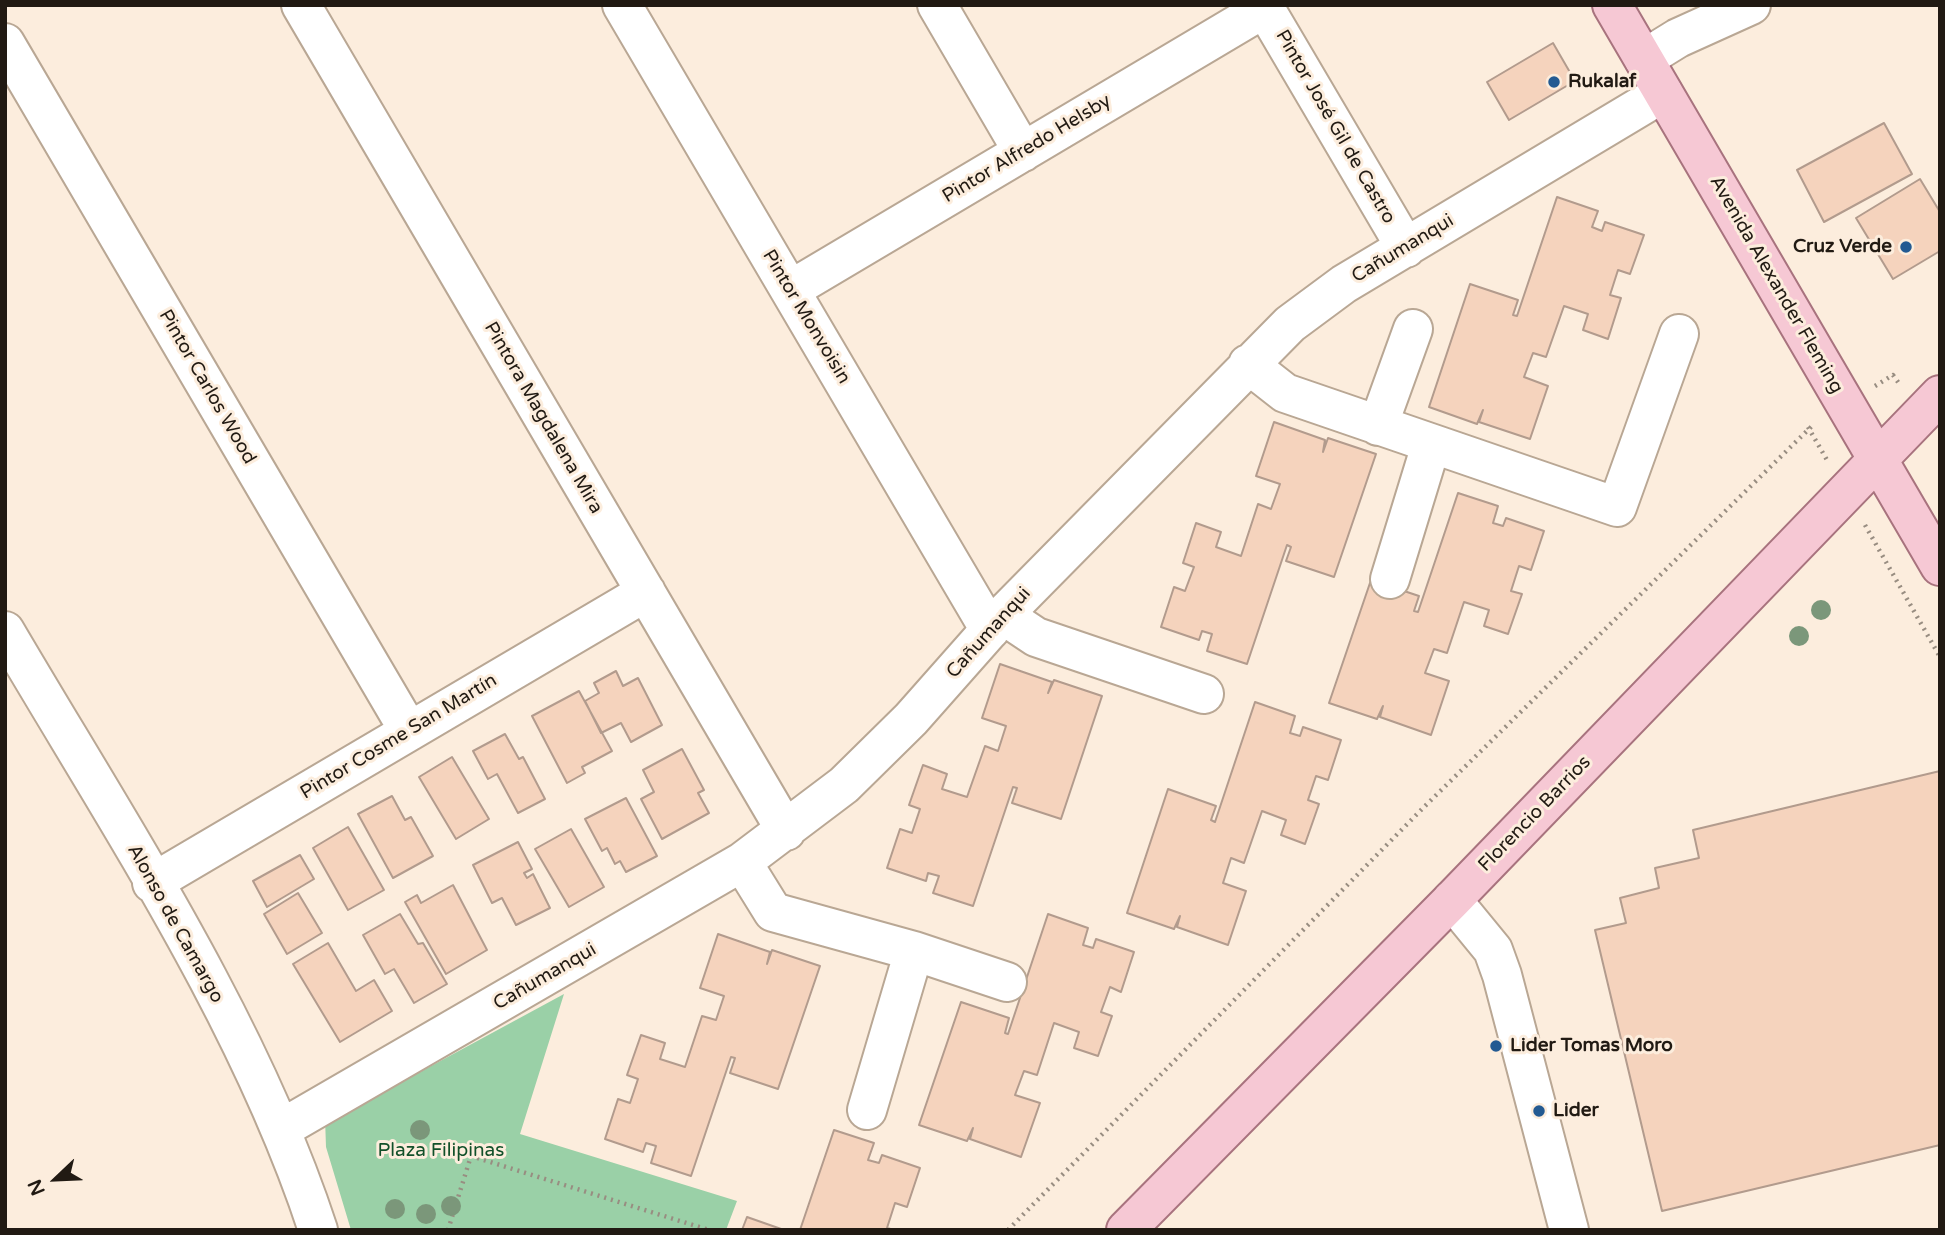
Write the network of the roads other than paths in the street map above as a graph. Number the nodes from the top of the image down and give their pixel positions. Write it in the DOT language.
graph roads {
  1 [pos="300,5"];
  2 [pos="622,5"];
  3 [pos="937,5"];
  4 [pos="1612,5"];
  5 [pos="1751,5"];
  6 [pos="1264,7"];
  7 [pos="5,43"];
  8 [pos="1644,59"];
  9 [pos="1663,93"];
  10 [pos="1023,152"];
  11 [pos="1406,248"];
  12 [pos="790,290"];
  13 [pos="1413,329"];
  14 [pos="1678,334"];
  15 [pos="1248,364"];
  16 [pos="1940,395"];
  17 [pos="1378,426"];
  18 [pos="1431,445"];
  19 [pos="1877,457"];
  20 [pos="1940,566"];
  21 [pos="1390,579"];
  22 [pos="646,592"];
  23 [pos="997,622"];
  24 [pos="5,631"];
  25 [pos="1204,694"];
  26 [pos="409,732"];
  27 [pos="786,831"];
  28 [pos="742,862"];
  29 [pos="152,883"];
  30 [pos="1452,900"];
  31 [pos="914,951"];
  32 [pos="1007,982"];
  33 [pos="867,1110"];
  34 [pos="282,1129"];
  35 [pos="318,1230"];
  36 [pos="1126,1230"];
  37 [pos="1569,1230"];
  1 -- 22 [label="street, Pintora Magdalena Mira"];
  2 -- 12 [label="street, Pintor Monvoisin"];
  3 -- 10 [label="street"];
  4 -- 8 [label="main road, Avenida Alexander Fleming"];
  5 -- 8 [label="street"];
  6 -- 10 [label="street, Pintor Alfredo Helsby"];
  6 -- 11 [label="street, Pintor José Gil de Castro"];
  7 -- 26 [label="street, Pintor Carlos Wood"];
  8 -- 9 [label="main road, Avenida Alexander Fleming"];
  9 -- 11 [label="street, Cañumanqui"];
  9 -- 19 [label="main road, Avenida Alexander Fleming"];
  10 -- 12 [label="street, Pintor Alfredo Helsby"];
  11 -- 15 [label="street, Cañumanqui"];
  12 -- 23 [label="street, Pintor Monvoisin"];
  13 -- 17 [label="street"];
  14 -- 18 [label="street"];
  15 -- 17 [label="street"];
  15 -- 23 [label="street, Cañumanqui"];
  16 -- 19 [label="main road, Florencio Barrios"];
  17 -- 18 [label="street"];
  18 -- 21 [label="street"];
  19 -- 20 [label="main road, Avenida Alexander Fleming"];
  19 -- 30 [label="main road, Florencio Barrios"];
  22 -- 26 [label="street, Pintor Cosme San Martín"];
  22 -- 27 [label="street, Pintora Magdalena Mira"];
  23 -- 25 [label="street"];
  23 -- 27 [label="street, Cañumanqui"];
  24 -- 29 [label="street, Alonso de Camargo"];
  26 -- 29 [label="street, Pintor Cosme San Martín"];
  27 -- 28 [label="street, Cañumanqui"];
  28 -- 31 [label="street"];
  28 -- 34 [label="street, Cañumanqui"];
  29 -- 34 [label="street, Alonso de Camargo"];
  30 -- 36 [label="main road, Florencio Barrios"];
  30 -- 37 [label="street"];
  31 -- 32 [label="street"];
  31 -- 33 [label="street"];
  34 -- 35 [label="street, Alonso de Camargo"];
}
